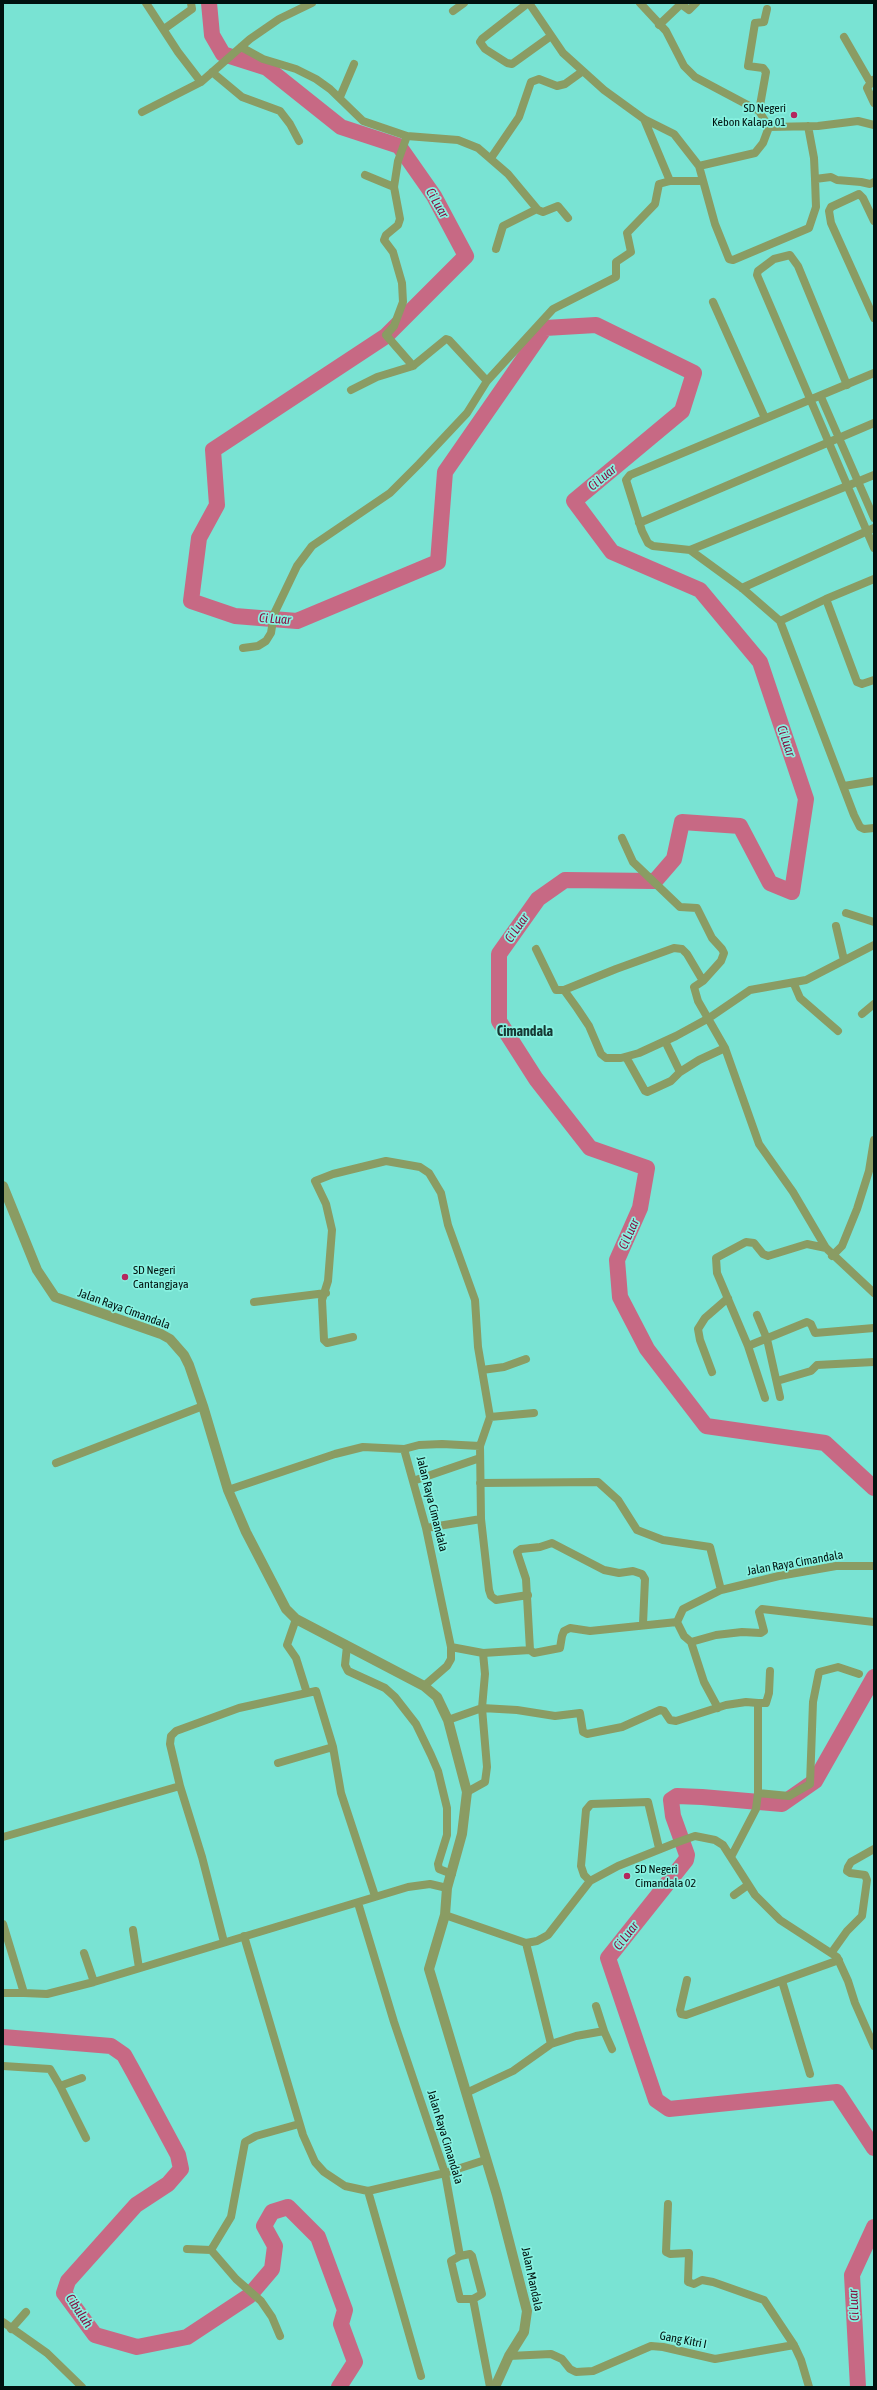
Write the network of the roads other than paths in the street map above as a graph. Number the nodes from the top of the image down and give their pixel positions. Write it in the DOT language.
graph roads {
  1 [pos="146,3"];
  2 [pos="191,3"];
  3 [pos="312,3"];
  4 [pos="464,3"];
  5 [pos="529,3"];
  6 [pos="640,3"];
  7 [pos="696,3"];
  8 [pos="767,9"];
  9 [pos="453,11"];
  10 [pos="659,25"];
  11 [pos="164,30"];
  12 [pos="551,36"];
  13 [pos="844,37"];
  14 [pos="239,49"];
  15 [pos="354,64"];
  16 [pos="583,71"];
  17 [pos="212,72"];
  18 [pos="872,81"];
  19 [pos="201,82"];
  20 [pos="340,97"];
  21 [pos="874,103"];
  22 [pos="759,111"];
  23 [pos="142,112"];
  24 [pos="644,119"];
  25 [pos="874,125"];
  26 [pos="808,126"];
  27 [pos="769,127"];
  28 [pos="406,138"];
  29 [pos="299,141"];
  30 [pos="491,158"];
  31 [pos="699,166"];
  32 [pos="365,175"];
  33 [pos="815,178"];
  34 [pos="670,181"];
  35 [pos="703,181"];
  36 [pos="874,182"];
  37 [pos="394,187"];
  38 [pos="537,209"];
  39 [pos="568,218"];
  40 [pos="874,221"];
  41 [pos="496,249"];
  42 [pos="713,302"];
  43 [pos="874,318"];
  44 [pos="411,363"];
  45 [pos="874,373"];
  46 [pos="487,381"];
  47 [pos="847,385"];
  48 [pos="351,390"];
  49 [pos="821,397"];
  50 [pos="810,400"];
  51 [pos="765,418"];
  52 [pos="874,423"];
  53 [pos="839,436"];
  54 [pos="828,441"];
  55 [pos="874,475"];
  56 [pos="858,481"];
  57 [pos="847,485"];
  58 [pos="874,518"];
  59 [pos="639,523"];
  60 [pos="870,530"];
  61 [pos="874,548"];
  62 [pos="690,550"];
  63 [pos="874,579"];
  64 [pos="742,588"];
  65 [pos="826,599"];
  66 [pos="780,621"];
  67 [pos="243,648"];
  68 [pos="874,680"];
  69 [pos="874,781"];
  70 [pos="844,786"];
  71 [pos="874,828"];
  72 [pos="622,838"];
  73 [pos="846,913"];
  74 [pos="874,922"];
  75 [pos="836,926"];
  76 [pos="874,946"];
  77 [pos="536,949"];
  78 [pos="844,960"];
  79 [pos="704,981"];
  80 [pos="794,984"];
  81 [pos="564,990"];
  82 [pos="874,1004"];
  83 [pos="862,1014"];
  84 [pos="709,1018"];
  85 [pos="838,1032"];
  86 [pos="665,1041"];
  87 [pos="725,1048"];
  88 [pos="626,1057"];
  89 [pos="680,1072"];
  90 [pos="874,1140"];
  91 [pos="3,1186"];
  92 [pos="826,1248"];
  93 [pos="832,1256"];
  94 [pos="874,1292"];
  95 [pos="326,1293"];
  96 [pos="728,1298"];
  97 [pos="254,1302"];
  98 [pos="757,1315"];
  99 [pos="874,1328"];
  100 [pos="353,1336"];
  101 [pos="767,1339"];
  102 [pos="748,1346"];
  103 [pos="526,1359"];
  104 [pos="874,1362"];
  105 [pos="482,1370"];
  106 [pos="712,1372"];
  107 [pos="778,1381"];
  108 [pos="780,1397"];
  109 [pos="765,1398"];
  110 [pos="203,1406"];
  111 [pos="534,1413"];
  112 [pos="490,1417"];
  113 [pos="480,1446"];
  114 [pos="404,1449"];
  115 [pos="480,1458"];
  116 [pos="56,1463"];
  117 [pos="413,1481"];
  118 [pos="480,1483"];
  119 [pos="228,1490"];
  120 [pos="481,1519"];
  121 [pos="426,1528"];
  122 [pos="874,1566"];
  123 [pos="721,1590"];
  124 [pos="528,1596"];
  125 [pos="296,1619"];
  126 [pos="677,1622"];
  127 [pos="874,1622"];
  128 [pos="643,1624"];
  129 [pos="691,1642"];
  130 [pos="347,1646"];
  131 [pos="452,1647"];
  132 [pos="530,1650"];
  133 [pos="483,1653"];
  134 [pos="770,1671"];
  135 [pos="859,1674"];
  136 [pos="424,1686"];
  137 [pos="306,1693"];
  138 [pos="758,1703"];
  139 [pos="482,1708"];
  140 [pos="718,1708"];
  141 [pos="448,1720"];
  142 [pos="333,1747"];
  143 [pos="278,1763"];
  144 [pos="180,1786"];
  145 [pos="467,1792"];
  146 [pos="758,1797"];
  147 [pos="462,1834"];
  148 [pos="447,1835"];
  149 [pos="3,1836"];
  150 [pos="659,1848"];
  151 [pos="874,1849"];
  152 [pos="731,1857"];
  153 [pos="452,1874"];
  154 [pos="590,1881"];
  155 [pos="748,1885"];
  156 [pos="447,1888"];
  157 [pos="375,1896"];
  158 [pos="734,1896"];
  159 [pos="358,1903"];
  160 [pos="444,1916"];
  161 [pos="3,1924"];
  162 [pos="133,1930"];
  163 [pos="244,1936"];
  164 [pos="224,1942"];
  165 [pos="526,1943"];
  166 [pos="832,1952"];
  167 [pos="84,1953"];
  168 [pos="839,1960"];
  169 [pos="139,1968"];
  170 [pos="687,1980"];
  171 [pos="782,1981"];
  172 [pos="94,1982"];
  173 [pos="3,1993"];
  174 [pos="24,1993"];
  175 [pos="596,2006"];
  176 [pos="604,2031"];
  177 [pos="551,2044"];
  178 [pos="874,2046"];
  179 [pos="612,2049"];
  180 [pos="3,2066"];
  181 [pos="810,2074"];
  182 [pos="82,2078"];
  183 [pos="60,2086"];
  184 [pos="466,2093"];
  185 [pos="299,2124"];
  186 [pos="86,2138"];
  187 [pos="486,2160"];
  188 [pos="445,2173"];
  189 [pos="368,2191"];
  190 [pos="496,2195"];
  191 [pos="668,2204"];
  192 [pos="187,2249"];
  193 [pos="211,2250"];
  194 [pos="460,2256"];
  195 [pos="473,2299"];
  196 [pos="26,2312"];
  197 [pos="3,2322"];
  198 [pos="11,2329"];
  199 [pos="280,2336"];
  200 [pos="794,2345"];
  201 [pos="509,2356"];
  202 [pos="421,2376"];
  203 [pos="82,2387"];
  204 [pos="490,2387"];
  205 [pos="495,2387"];
  206 [pos="809,2387"];
  1 -- 11 [label="street"];
  2 -- 11 [label="street"];
  3 -- 14 [label="street"];
  4 -- 9 [label="street"];
  5 -- 12 [label="street"];
  5 -- 12 [label="street"];
  6 -- 10 [label="street"];
  7 -- 10 [label="street"];
  8 -- 22 [label="street"];
  10 -- 22 [label="street"];
  11 -- 19 [label="street"];
  12 -- 16 [label="street"];
  13 -- 18 [label="street"];
  14 -- 17 [label="street"];
  14 -- 20 [label="street"];
  15 -- 20 [label="street"];
  16 -- 24 [label="street"];
  16 -- 30 [label="street"];
  17 -- 19 [label="street"];
  17 -- 29 [label="street"];
  18 -- 21 [label="street"];
  19 -- 23 [label="street"];
  20 -- 28 [label="street"];
  22 -- 27 [label="street"];
  24 -- 31 [label="street"];
  24 -- 34 [label="street"];
  25 -- 26 [label="street"];
  26 -- 27 [label="street"];
  26 -- 33 [label="street"];
  27 -- 31 [label="street"];
  28 -- 30 [label="street"];
  28 -- 37 [label="street"];
  30 -- 38 [label="street"];
  31 -- 35 [label="street"];
  32 -- 37 [label="street"];
  33 -- 35 [label="street"];
  33 -- 36 [label="street"];
  34 -- 35 [label="street"];
  34 -- 46 [label="street"];
  37 -- 44 [label="street"];
  38 -- 39 [label="street"];
  38 -- 41 [label="street"];
  40 -- 43 [label="street"];
  42 -- 51 [label="street"];
  44 -- 46 [label="street"];
  44 -- 48 [label="street"];
  45 -- 47 [label="street"];
  46 -- 67 [label="street"];
  47 -- 49 [label="street"];
  47 -- 50 [label="street"];
  49 -- 50 [label="street"];
  49 -- 53 [label="street"];
  50 -- 51 [label="street"];
  50 -- 54 [label="street"];
  51 -- 59 [label="street"];
  52 -- 53 [label="street"];
  53 -- 54 [label="street"];
  53 -- 56 [label="street"];
  54 -- 57 [label="street"];
  54 -- 59 [label="street"];
  55 -- 56 [label="street"];
  56 -- 57 [label="street"];
  56 -- 58 [label="street"];
  57 -- 60 [label="street"];
  57 -- 62 [label="street"];
  59 -- 62 [label="street"];
  60 -- 61 [label="street"];
  60 -- 64 [label="street"];
  62 -- 64 [label="street"];
  63 -- 65 [label="street"];
  64 -- 66 [label="street"];
  65 -- 66 [label="street"];
  65 -- 68 [label="street"];
  66 -- 70 [label="street"];
  69 -- 70 [label="street"];
  70 -- 71 [label="street"];
  72 -- 79 [label="street"];
  73 -- 74 [label="street"];
  75 -- 78 [label="street"];
  76 -- 78 [label="street"];
  77 -- 81 [label="street"];
  78 -- 80 [label="street"];
  79 -- 81 [label="street"];
  79 -- 84 [label="street"];
  80 -- 84 [label="street"];
  80 -- 85 [label="street"];
  81 -- 88 [label="street"];
  82 -- 83 [label="street"];
  84 -- 86 [label="street"];
  84 -- 87 [label="street"];
  86 -- 88 [label="street"];
  86 -- 89 [label="street"];
  87 -- 89 [label="street"];
  87 -- 92 [label="street"];
  88 -- 89 [label="street"];
  90 -- 93 [label="street"];
  91 -- 110 [label="street, Jalan Raya Cimandala"];
  92 -- 93 [label="street"];
  92 -- 96 [label="street"];
  93 -- 94 [label="street"];
  95 -- 97 [label="street"];
  95 -- 100 [label="street"];
  95 -- 105 [label="street"];
  96 -- 102 [label="street"];
  96 -- 106 [label="street"];
  98 -- 101 [label="street"];
  99 -- 101 [label="street"];
  101 -- 102 [label="street"];
  101 -- 107 [label="street"];
  102 -- 109 [label="street"];
  103 -- 105 [label="street"];
  104 -- 107 [label="street"];
  105 -- 112 [label="street"];
  107 -- 108 [label="street"];
  110 -- 116 [label="street"];
  110 -- 119 [label="street, Jalan Raya Cimandala"];
  111 -- 112 [label="street"];
  112 -- 113 [label="street"];
  113 -- 114 [label="street"];
  113 -- 115 [label="street"];
  114 -- 117 [label="street, Jalan Raya Cimandala"];
  114 -- 119 [label="street, Jalan Raya Cimandala"];
  115 -- 117 [label="street"];
  115 -- 118 [label="street"];
  117 -- 121 [label="street, Jalan Raya Cimandala"];
  118 -- 120 [label="street"];
  118 -- 123 [label="street"];
  119 -- 125 [label="street, Jalan Raya Cimandala"];
  120 -- 121 [label="street"];
  120 -- 124 [label="street"];
  121 -- 131 [label="street, Jalan Raya Cimandala"];
  122 -- 123 [label="street, Jalan Raya Cimandala"];
  123 -- 126 [label="street, Jalan Raya Cimandala"];
  124 -- 128 [label="street"];
  124 -- 132 [label="street"];
  125 -- 130 [label="street, Jalan Raya Cimandala"];
  125 -- 137 [label="street"];
  126 -- 128 [label="street"];
  126 -- 129 [label="street"];
  127 -- 129 [label="street"];
  128 -- 132 [label="street"];
  129 -- 140 [label="street"];
  130 -- 136 [label="street, Jalan Raya Cimandala"];
  130 -- 148 [label="street"];
  131 -- 133 [label="street"];
  131 -- 136 [label="street, Jalan Raya Cimandala"];
  132 -- 133 [label="street"];
  133 -- 139 [label="street"];
  134 -- 138 [label="street"];
  135 -- 146 [label="street"];
  136 -- 141 [label="street, Jalan Raya Cimandala"];
  137 -- 142 [label="street"];
  137 -- 144 [label="street"];
  138 -- 140 [label="street"];
  138 -- 146 [label="street"];
  139 -- 140 [label="street"];
  139 -- 141 [label="street"];
  139 -- 145 [label="street"];
  141 -- 145 [label="street, Jalan Raya Cimandala"];
  142 -- 143 [label="street"];
  142 -- 157 [label="street"];
  144 -- 149 [label="street"];
  144 -- 164 [label="street"];
  145 -- 147 [label="street, Jalan Raya Cimandala"];
  146 -- 152 [label="street"];
  147 -- 148 [label="street"];
  147 -- 153 [label="street, Jalan Raya Cimandala"];
  148 -- 153 [label="street"];
  150 -- 152 [label="street"];
  150 -- 154 [label="street"];
  150 -- 154 [label="street"];
  151 -- 166 [label="street"];
  152 -- 155 [label="street"];
  153 -- 156 [label="street, Jalan Raya Cimandala"];
  154 -- 165 [label="street"];
  155 -- 158 [label="street"];
  155 -- 166 [label="street"];
  156 -- 157 [label="street"];
  156 -- 160 [label="street, Jalan Raya Cimandala"];
  157 -- 159 [label="street"];
  159 -- 163 [label="street"];
  159 -- 188 [label="street, Jalan Raya Cimandala"];
  160 -- 165 [label="street"];
  160 -- 184 [label="street, Jalan Raya Cimandala"];
  161 -- 174 [label="street"];
  162 -- 169 [label="street"];
  163 -- 164 [label="street"];
  163 -- 185 [label="street"];
  164 -- 169 [label="street"];
  165 -- 177 [label="street"];
  166 -- 168 [label="street"];
  167 -- 172 [label="street"];
  168 -- 171 [label="street"];
  168 -- 178 [label="street"];
  169 -- 172 [label="street"];
  170 -- 171 [label="street"];
  171 -- 181 [label="street"];
  172 -- 174 [label="street"];
  173 -- 174 [label="street"];
  175 -- 176 [label="street"];
  176 -- 177 [label="street"];
  176 -- 179 [label="street"];
  177 -- 184 [label="street"];
  180 -- 183 [label="street"];
  182 -- 183 [label="street"];
  183 -- 186 [label="street"];
  184 -- 187 [label="street, Jalan Raya Cimandala"];
  185 -- 189 [label="street"];
  185 -- 193 [label="street"];
  187 -- 188 [label="street"];
  187 -- 190 [label="street, Jalan Raya Cimandala"];
  188 -- 189 [label="street"];
  188 -- 194 [label="street, Jalan Raya Cimandala"];
  189 -- 202 [label="street"];
  190 -- 201 [label="street, Jalan Mandala"];
  191 -- 200 [label="street"];
  192 -- 193 [label="street"];
  193 -- 199 [label="street"];
  194 -- 195 [label="street"];
  194 -- 195 [label="street"];
  195 -- 204 [label="street"];
  196 -- 198 [label="street"];
  197 -- 198 [label="street"];
  198 -- 203 [label="street"];
  200 -- 201 [label="street, Gang Kitri I"];
  200 -- 206 [label="street"];
  201 -- 205 [label="street, Jalan Mandala"];
}
